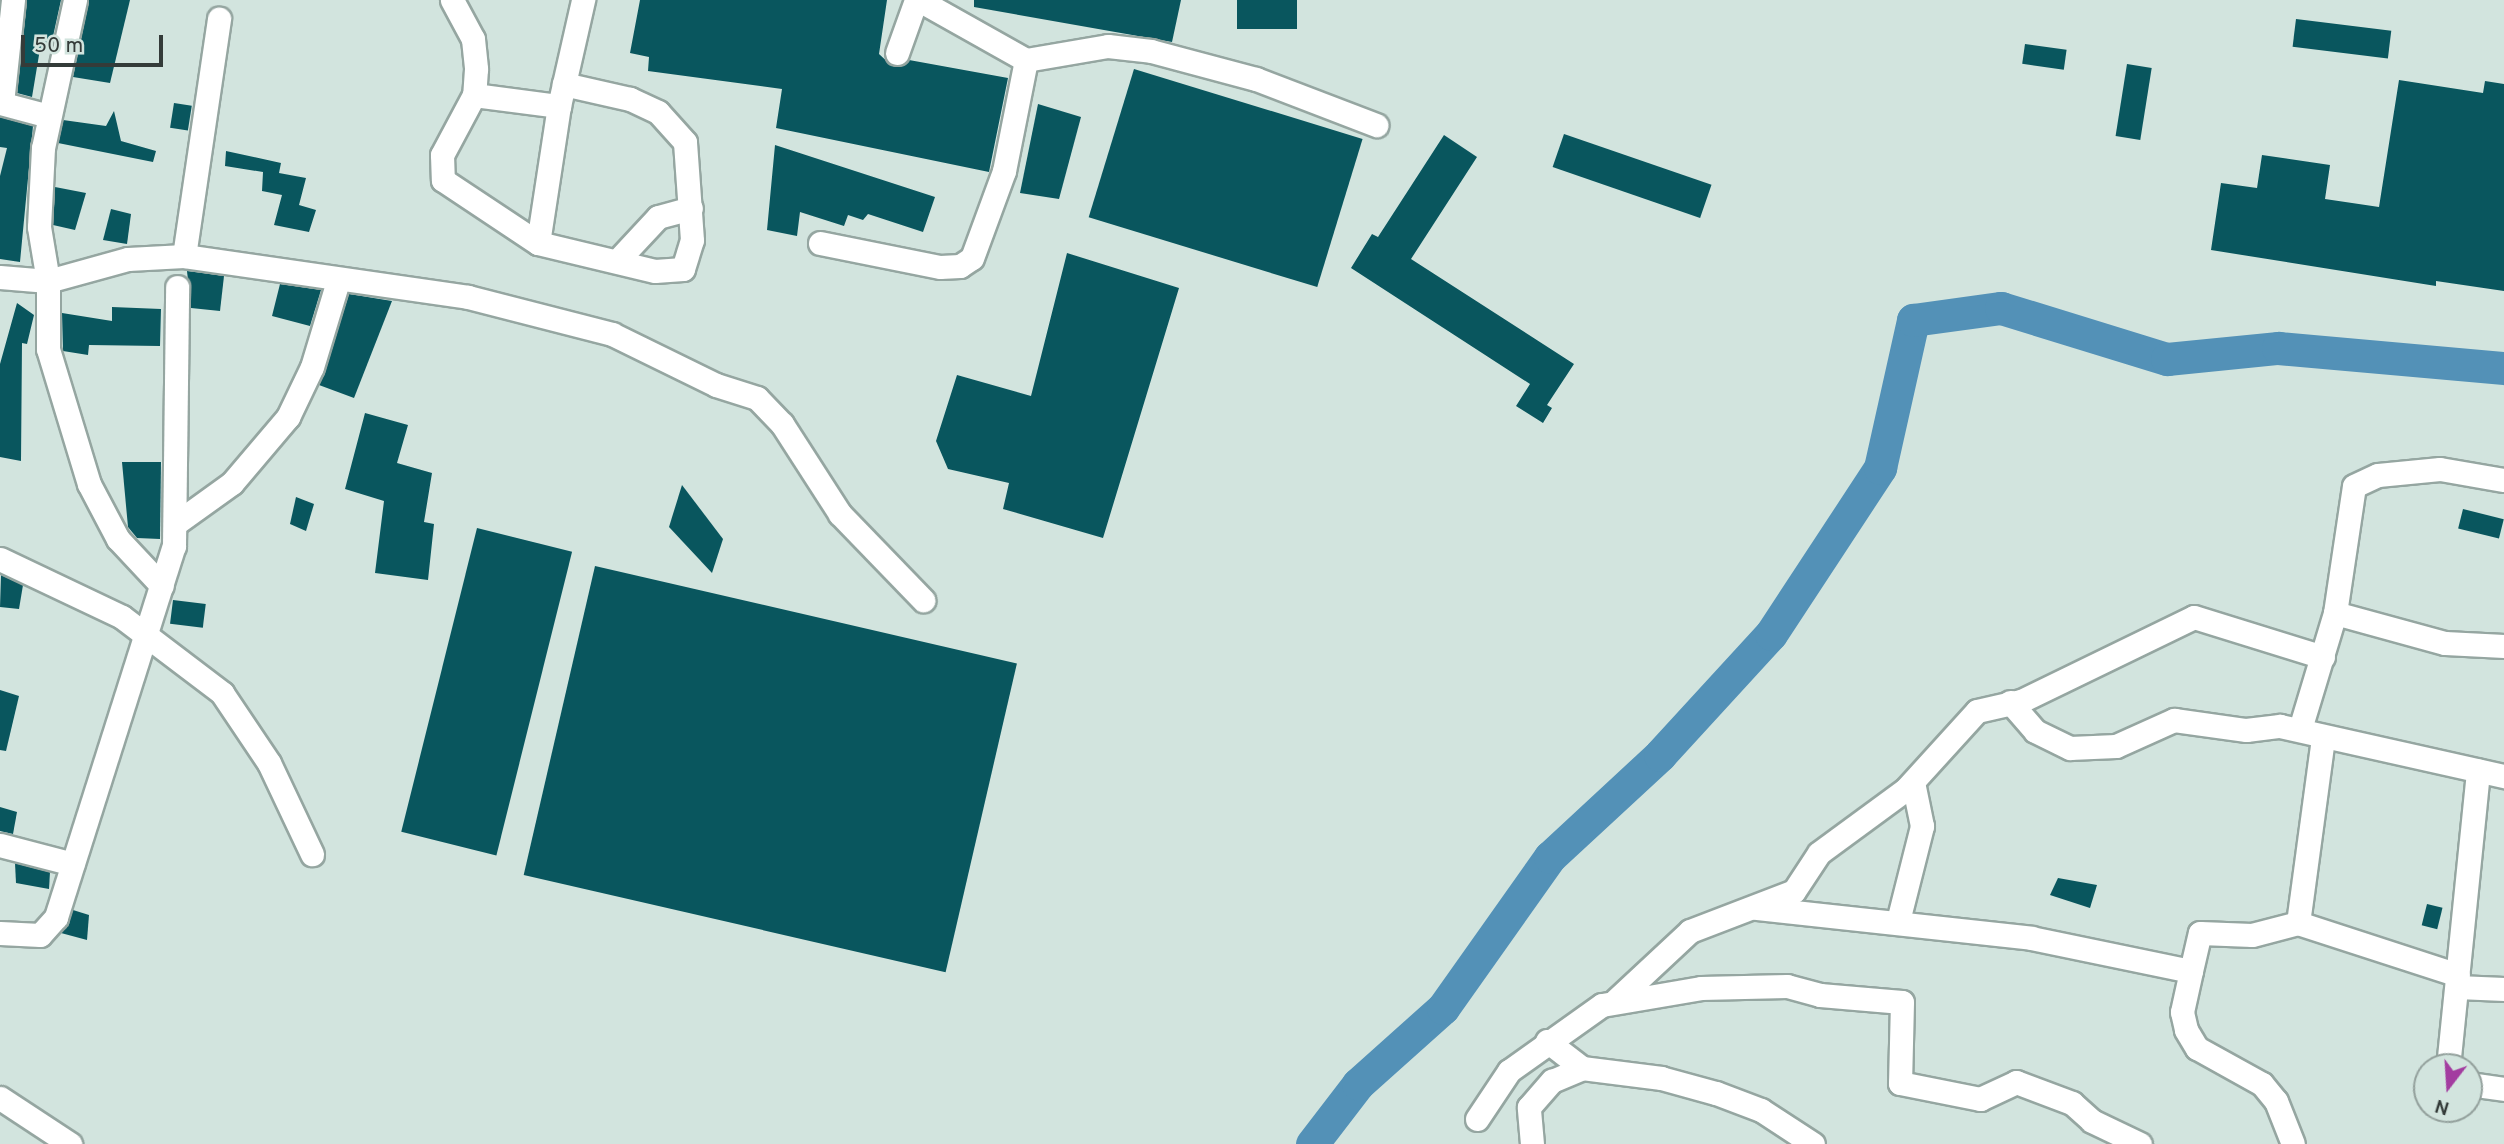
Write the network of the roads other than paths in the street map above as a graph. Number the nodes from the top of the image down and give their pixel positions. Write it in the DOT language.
graph roads {
  1 [pos="13,0"];
  2 [pos="75,0"];
  3 [pos="452,0"];
  4 [pos="583,0"];
  5 [pos="918,0"];
  6 [pos="219,19"];
  7 [pos="897,53"];
  8 [pos="1026,60"];
  9 [pos="564,84"];
  10 [pos="474,95"];
  11 [pos="1,103"];
  12 [pos="559,106"];
  13 [pos="49,116"];
  14 [pos="1376,125"];
  15 [pos="691,208"];
  16 [pos="538,243"];
  17 [pos="820,243"];
  18 [pos="184,256"];
  19 [pos="617,261"];
  20 [pos="0,276"];
  21 [pos="48,281"];
  22 [pos="338,281"];
  23 [pos="177,287"];
  24 [pos="2504,480"];
  25 [pos="175,524"];
  26 [pos="0,559"];
  27 [pos="162,586"];
  28 [pos="923,600"];
  29 [pos="2335,613"];
  30 [pos="143,629"];
  31 [pos="2504,646"];
  32 [pos="2323,657"];
  33 [pos="2010,702"];
  34 [pos="2300,729"];
  35 [pos="2323,738"];
  36 [pos="2478,771"];
  37 [pos="2504,776"];
  38 [pos="1913,782"];
  39 [pos="0,845"];
  40 [pos="312,854"];
  41 [pos="73,864"];
  42 [pos="1757,908"];
  43 [pos="1898,921"];
  44 [pos="2298,923"];
  45 [pos="0,933"];
  46 [pos="2191,971"];
  47 [pos="2458,981"];
  48 [pos="2504,989"];
  49 [pos="1616,1000"];
  50 [pos="1542,1044"];
  51 [pos="2450,1053"];
  52 [pos="1582,1068"];
  53 [pos="2483,1086"];
  54 [pos="2504,1089"];
  55 [pos="1540,1091"];
  56 [pos="0,1098"];
  57 [pos="1477,1119"];
  58 [pos="70,1144"];
  59 [pos="1532,1144"];
  60 [pos="1813,1144"];
  61 [pos="2140,1144"];
  62 [pos="2293,1144"];
  1 -- 11 [label="street"];
  2 -- 13 [label="street"];
  3 -- 10 [label="street"];
  4 -- 9 [label="street"];
  5 -- 7 [label="street"];
  5 -- 8 [label="street"];
  6 -- 18 [label="street"];
  8 -- 14 [label="street"];
  8 -- 17 [label="street"];
  9 -- 12 [label="street"];
  9 -- 15 [label="street"];
  10 -- 12 [label="street"];
  10 -- 16 [label="street"];
  11 -- 13 [label="street"];
  12 -- 16 [label="street"];
  13 -- 21 [label="street"];
  15 -- 19 [label="street"];
  15 -- 19 [label="street"];
  16 -- 19 [label="street"];
  18 -- 21 [label="street"];
  18 -- 22 [label="street"];
  20 -- 21 [label="street"];
  21 -- 27 [label="street"];
  22 -- 25 [label="street"];
  22 -- 28 [label="street"];
  23 -- 25 [label="street"];
  24 -- 29 [label="street"];
  25 -- 27 [label="street"];
  26 -- 30 [label="street"];
  27 -- 30 [label="street"];
  29 -- 31 [label="street"];
  29 -- 32 [label="street"];
  30 -- 40 [label="street"];
  30 -- 41 [label="street"];
  32 -- 33 [label="street"];
  32 -- 34 [label="street"];
  33 -- 34 [label="street"];
  33 -- 38 [label="street"];
  34 -- 35 [label="street"];
  35 -- 36 [label="street"];
  35 -- 44 [label="street"];
  36 -- 37 [label="street"];
  36 -- 47 [label="street"];
  38 -- 42 [label="street"];
  38 -- 43 [label="street"];
  39 -- 41 [label="street"];
  41 -- 45 [label="street"];
  42 -- 43 [label="street"];
  42 -- 49 [label="street"];
  43 -- 46 [label="street"];
  44 -- 46 [label="street"];
  44 -- 47 [label="street"];
  46 -- 62 [label="street"];
  47 -- 48 [label="street"];
  47 -- 51 [label="street"];
  49 -- 50 [label="street"];
  49 -- 61 [label="street"];
  50 -- 52 [label="street"];
  50 -- 55 [label="street"];
  50 -- 57 [label="street"];
  52 -- 55 [label="street"];
  52 -- 60 [label="street"];
  53 -- 54 [label="street"];
  55 -- 59 [label="street"];
  56 -- 58 [label="street"];
}
